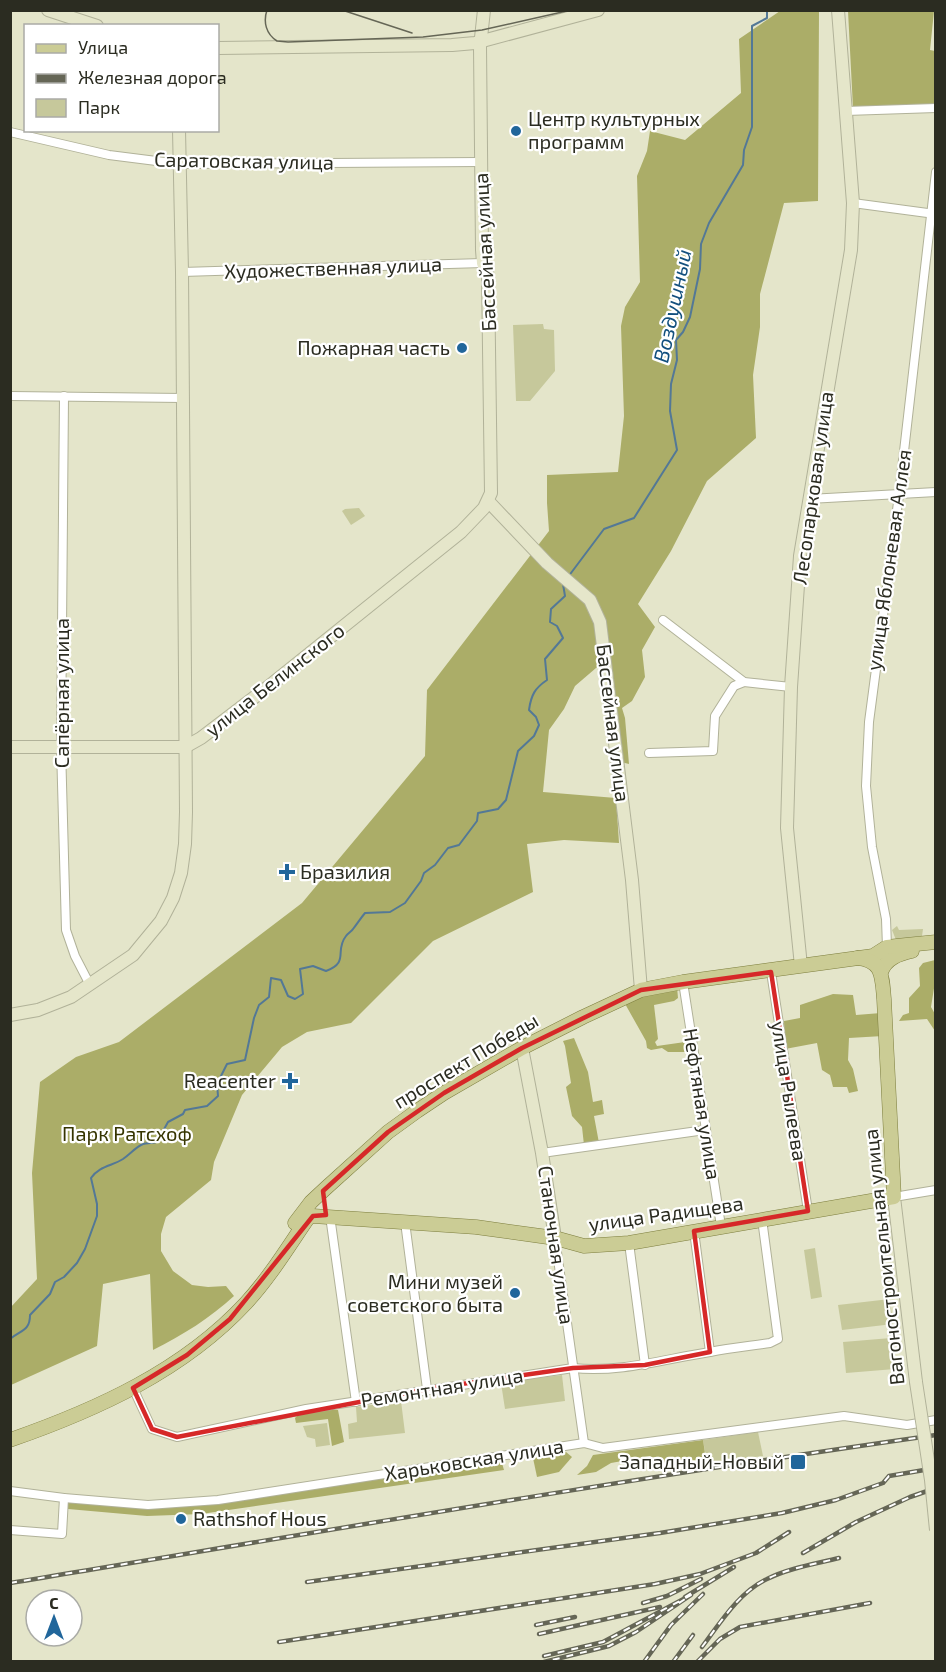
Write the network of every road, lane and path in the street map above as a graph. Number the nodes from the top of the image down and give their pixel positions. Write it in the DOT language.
graph roads {
  1 [pos="48,10"];
  2 [pos="484,10"];
  3 [pos="598,10"];
  4 [pos="838,10"];
  5 [pos="91,24"];
  6 [pos="481,41"];
  7 [pos="219,48"];
  8 [pos="936,108"];
  9 [pos="846,111"];
  10 [pos="10,132"];
  11 [pos="179,132"];
  12 [pos="481,162"];
  13 [pos="180,164"];
  14 [pos="936,172"];
  15 [pos="853,203"];
  16 [pos="934,214"];
  17 [pos="483,263"];
  18 [pos="182,272"];
  19 [pos="10,396"];
  20 [pos="64,396"];
  21 [pos="183,398"];
  22 [pos="936,492"];
  23 [pos="899,495"];
  24 [pos="489,497"];
  25 [pos="810,499"];
  26 [pos="663,620"];
  27 [pos="744,682"];
  28 [pos="791,687"];
  29 [pos="10,747"];
  30 [pos="61,747"];
  31 [pos="185,747"];
  32 [pos="649,753"];
  33 [pos="936,942"];
  34 [pos="887,947"];
  35 [pos="936,947"];
  36 [pos="857,958"];
  37 [pos="801,966"];
  38 [pos="771,972"];
  39 [pos="881,972"];
  40 [pos="683,982"];
  41 [pos="90,984"];
  42 [pos="641,990"];
  43 [pos="10,1015"];
  44 [pos="522,1048"];
  45 [pos="705,1130"];
  46 [pos="542,1153"];
  47 [pos="936,1190"];
  48 [pos="324,1191"];
  49 [pos="894,1197"];
  50 [pos="808,1211"];
  51 [pos="330,1216"];
  52 [pos="762,1219"];
  53 [pos="405,1222"];
  54 [pos="721,1226"];
  55 [pos="694,1231"];
  56 [pos="555,1238"];
  57 [pos="629,1243"];
  58 [pos="710,1352"];
  59 [pos="645,1365"];
  60 [pos="573,1368"];
  61 [pos="133,1388"];
  62 [pos="427,1389"];
  63 [pos="356,1402"];
  64 [pos="936,1420"];
  65 [pos="10,1431"];
  66 [pos="10,1440"];
  67 [pos="584,1443"];
  68 [pos="10,1491"];
  69 [pos="64,1498"];
  70 [pos="10,1530"];
  71 [pos="936,1530"];
  1 -- 5 [label="street"];
  2 -- 6 [label="street, Бассейная улица"];
  3 -- 6 [label="street"];
  4 -- 9 [label="street, Лесопарковая улица"];
  6 -- 7 [label="street"];
  6 -- 12 [label="street, Бассейная улица"];
  8 -- 9 [label="street"];
  9 -- 15 [label="street, Лесопарковая улица"];
  10 -- 13 [label="street, Саратовская улица"];
  11 -- 13 [label="street"];
  12 -- 13 [label="street, Саратовская улица"];
  12 -- 17 [label="street, Бассейная улица"];
  13 -- 18 [label="street"];
  14 -- 16 [label="street, улица Яблоневая Аллея"];
  15 -- 16 [label="street"];
  15 -- 25 [label="street, Лесопарковая улица"];
  16 -- 23 [label="street, улица Яблоневая Аллея"];
  17 -- 18 [label="street, Художественная улица"];
  17 -- 24 [label="street, Бассейная улица"];
  18 -- 21 [label="street"];
  19 -- 20 [label="street"];
  20 -- 21 [label="street"];
  20 -- 30 [label="street, Сапёрная улица"];
  21 -- 31 [label="street"];
  22 -- 23 [label="street"];
  23 -- 25 [label="street"];
  23 -- 34 [label="street, улица Яблоневая Аллея"];
  24 -- 31 [label="street, улица Белинского"];
  24 -- 42 [label="street, Бассейная улица"];
  25 -- 28 [label="street, Лесопарковая улица"];
  26 -- 27 [label="street"];
  27 -- 28 [label="street"];
  27 -- 32 [label="street"];
  28 -- 37 [label="street, Лесопарковая улица"];
  29 -- 30 [label="street, улица Белинского"];
  30 -- 31 [label="street, улица Белинского"];
  30 -- 41 [label="street, Сапёрная улица"];
  31 -- 41 [label="street"];
  33 -- 34 [label="main road, проспект Победы"];
  34 -- 36 [label="main road, проспект Победы"];
  35 -- 39 [label="main road"];
  36 -- 37 [label="main road, проспект Победы"];
  36 -- 39 [label="main road"];
  37 -- 38 [label="main road, проспект Победы"];
  38 -- 40 [label="main road, проспект Победы"];
  38 -- 50 [label="street, улица Рылеева"];
  39 -- 49 [label="main road, Вагоностроительная улица"];
  40 -- 42 [label="main road, проспект Победы"];
  40 -- 45 [label="street, Нефтяная улица"];
  41 -- 43 [label="street"];
  42 -- 44 [label="main road, проспект Победы"];
  44 -- 46 [label="street, Станочная улица"];
  44 -- 48 [label="main road, проспект Победы"];
  45 -- 46 [label="street"];
  45 -- 54 [label="street, Нефтяная улица"];
  46 -- 56 [label="street, Станочная улица"];
  47 -- 49 [label="street, улица Радищева"];
  48 -- 51 [label="main road"];
  48 -- 65 [label="main road, проспект Победы"];
  49 -- 50 [label="main road, улица Радищева"];
  49 -- 71 [label="street, Вагоностроительная улица, bridge"];
  50 -- 52 [label="main road, улица Радищева"];
  51 -- 53 [label="main road, улица Радищева"];
  51 -- 61 [label="main road, улица Радищева"];
  51 -- 63 [label="street"];
  52 -- 54 [label="main road, улица Радищева"];
  52 -- 58 [label="street, Ремонтная улица"];
  53 -- 56 [label="main road, улица Радищева"];
  53 -- 62 [label="street"];
  54 -- 55 [label="main road, улица Радищева"];
  55 -- 57 [label="main road, улица Радищева"];
  55 -- 58 [label="street"];
  56 -- 57 [label="main road, улица Радищева"];
  56 -- 60 [label="street, Станочная улица"];
  57 -- 59 [label="street"];
  58 -- 59 [label="street, Ремонтная улица"];
  59 -- 60 [label="street, Ремонтная улица"];
  60 -- 62 [label="street, Ремонтная улица"];
  60 -- 67 [label="street, Станочная улица"];
  61 -- 63 [label="street, Ремонтная улица"];
  61 -- 66 [label="main road"];
  62 -- 63 [label="street, Ремонтная улица"];
  64 -- 67 [label="street, Харьковская улица"];
  67 -- 69 [label="street, Харьковская улица"];
  68 -- 69 [label="street, Харьковская улица"];
  69 -- 70 [label="street"];
}
